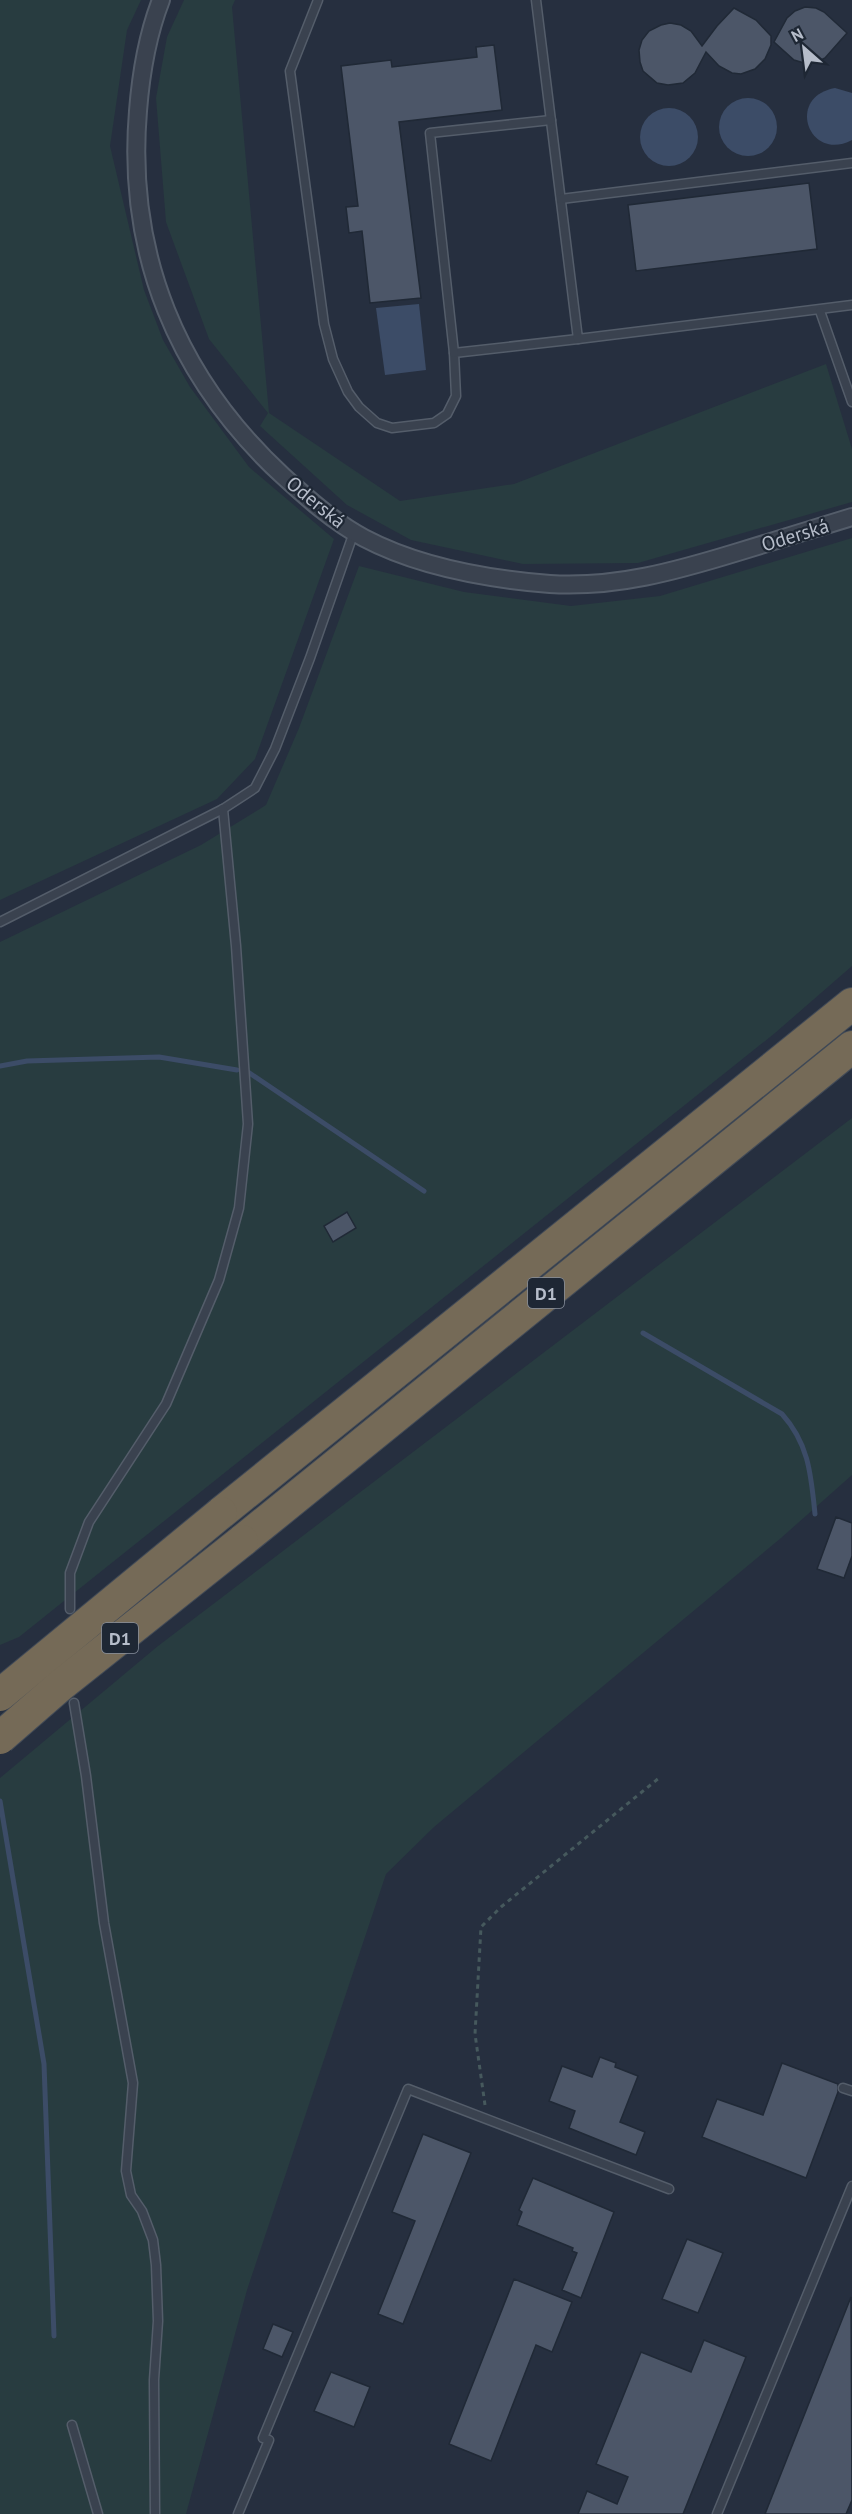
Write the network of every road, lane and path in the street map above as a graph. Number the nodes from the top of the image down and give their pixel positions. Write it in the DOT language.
graph roads {
  1 [pos="161,0"];
  2 [pos="318,0"];
  3 [pos="536,0"];
  4 [pos="551,120"];
  5 [pos="852,163"];
  6 [pos="561,199"];
  7 [pos="852,305"];
  8 [pos="820,311"];
  9 [pos="578,339"];
  10 [pos="454,353"];
  11 [pos="852,402"];
  12 [pos="852,517"];
  13 [pos="354,532"];
  14 [pos="223,809"];
  15 [pos="0,922"];
  16 [pos="852,1004"];
  17 [pos="852,1047"];
  18 [pos="70,1609"];
  19 [pos="0,1695"];
  20 [pos="74,1703"];
  21 [pos="0,1738"];
  22 [pos="659,1778"];
  23 [pos="487,2119"];
  24 [pos="852,2186"];
  25 [pos="669,2188"];
  26 [pos="72,2425"];
  27 [pos="98,2514"];
  28 [pos="155,2514"];
  29 [pos="238,2514"];
  30 [pos="717,2514"];
  1 -- 13 [label="street, Oderská"];
  2 -- 10 [label="lane"];
  3 -- 4 [label="lane"];
  4 -- 6 [label="lane"];
  4 -- 10 [label="lane"];
  5 -- 6 [label="lane"];
  6 -- 9 [label="lane"];
  7 -- 8 [label="lane"];
  8 -- 9 [label="lane"];
  8 -- 11 [label="lane"];
  9 -- 10 [label="lane"];
  12 -- 13 [label="street, Oderská"];
  13 -- 14 [label="lane"];
  14 -- 15 [label="lane"];
  14 -- 18 [label="lane"];
  16 -- 19 [label="highway, D1, bridge"];
  17 -- 21 [label="highway, D1, bridge"];
  20 -- 28 [label="lane"];
  22 -- 23 [label="path"];
  23 -- 25 [label="lane"];
  23 -- 29 [label="lane"];
  24 -- 30 [label="lane"];
  26 -- 27 [label="lane"];
}
